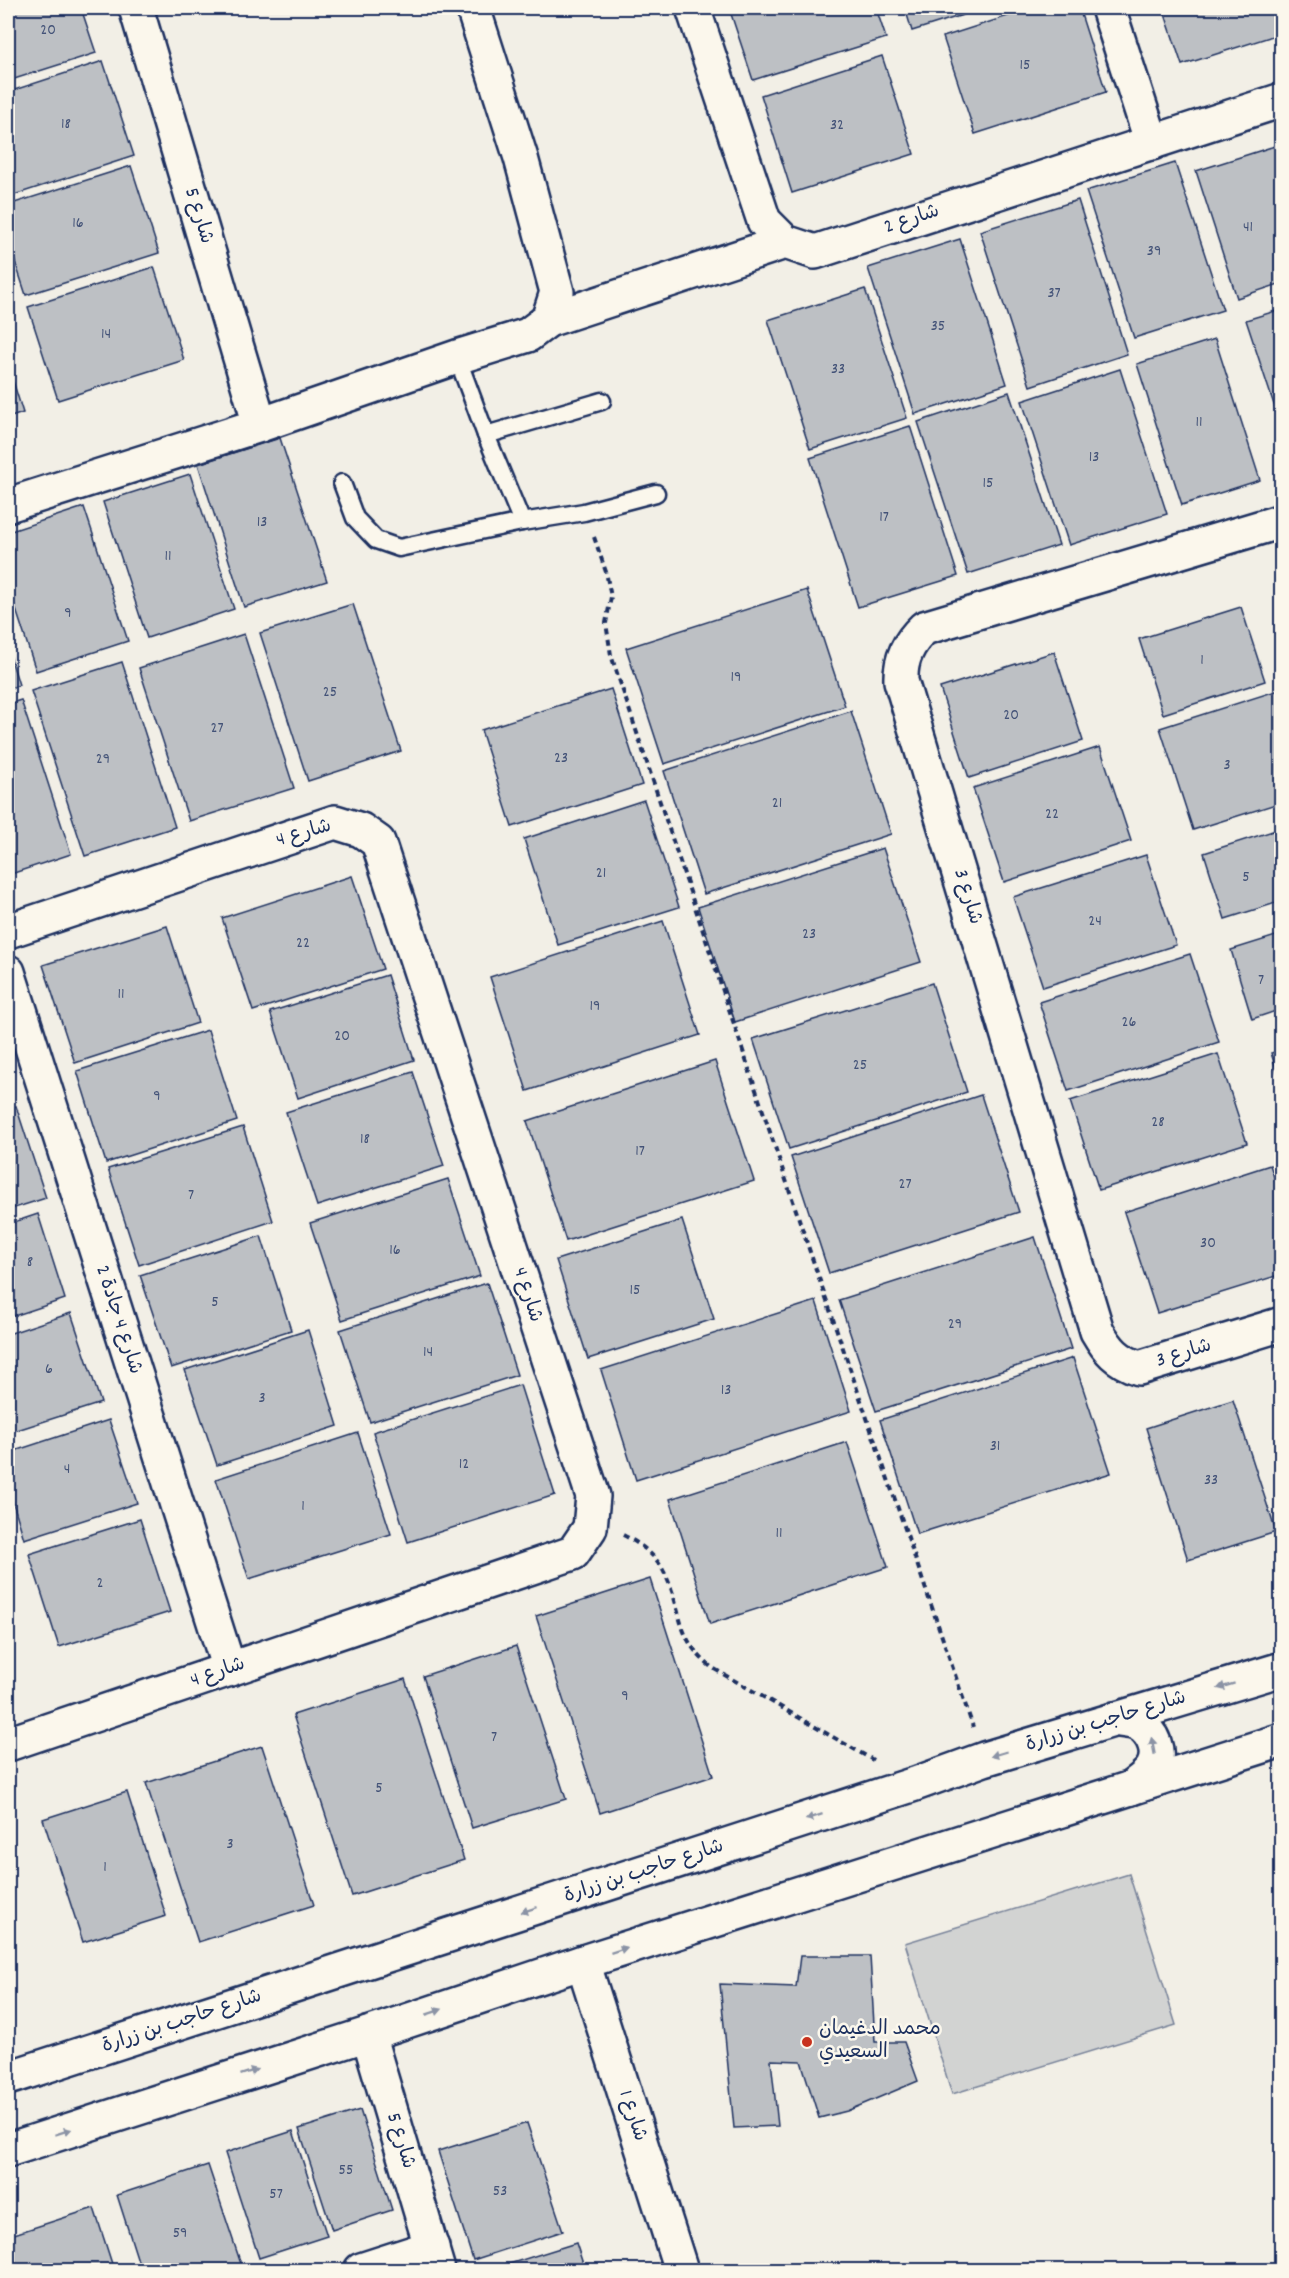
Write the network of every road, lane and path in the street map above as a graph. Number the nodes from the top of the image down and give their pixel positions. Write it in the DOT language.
graph roads {
  1 [pos="136,8"];
  2 [pos="473,8"];
  3 [pos="693,8"];
  4 [pos="1108,8"];
  5 [pos="1281,100"];
  6 [pos="1152,142"];
  7 [pos="785,242"];
  8 [pos="548,320"];
  9 [pos="457,357"];
  10 [pos="602,400"];
  11 [pos="260,425"];
  12 [pos="486,435"];
  13 [pos="342,483"];
  14 [pos="656,493"];
  15 [pos="8,505"];
  16 [pos="584,512"];
  17 [pos="522,522"];
  18 [pos="1279,532"];
  19 [pos="8,931"];
  20 [pos="8,972"];
  21 [pos="1281,1324"];
  22 [pos="590,1528"];
  23 [pos="229,1669"];
  24 [pos="1281,1669"];
  25 [pos="1115,1719"];
  26 [pos="1281,1740"];
  27 [pos="8,1744"];
  28 [pos="984,1759"];
  29 [pos="915,1785"];
  30 [pos="1131,1788"];
  31 [pos="583,1962"];
  32 [pos="368,2034"];
  33 [pos="14,2070"];
  34 [pos="8,2150"];
  35 [pos="435,2259"];
  36 [pos="361,2271"];
  37 [pos="681,2271"];
  1 -- 11 [label="street, شارع 5"];
  2 -- 8 [label="street"];
  3 -- 7 [label="street, شارع 2"];
  4 -- 6 [label="street"];
  5 -- 6 [label="street, شارع 2"];
  6 -- 7 [label="street, شارع 2"];
  7 -- 8 [label="street"];
  8 -- 9 [label="street"];
  9 -- 11 [label="street"];
  9 -- 12 [label="lane"];
  10 -- 12 [label="lane"];
  11 -- 15 [label="street"];
  12 -- 17 [label="lane"];
  13 -- 17 [label="lane"];
  14 -- 16 [label="lane"];
  16 -- 17 [label="lane"];
  16 -- 28 [label="path"];
  18 -- 21 [label="street, شارع 3"];
  19 -- 22 [label="street, شارع 4"];
  20 -- 23 [label="street, شارع 4 جادة 2"];
  22 -- 23 [label="street, شارع 4"];
  22 -- 29 [label="path"];
  23 -- 27 [label="street, شارع 4"];
  24 -- 25 [label="street, شارع حاجب بن زرارة, one-way"];
  25 -- 28 [label="street, شارع حاجب بن زرارة, one-way"];
  30 -- 25 [label="street, one-way"];
  26 -- 30 [label="street"];
  28 -- 29 [label="street, شارع حاجب بن زرارة"];
  29 -- 33 [label="street, شارع حاجب بن زرارة, one-way"];
  31 -- 30 [label="street, one-way"];
  32 -- 31 [label="street, one-way"];
  31 -- 37 [label="street, شارع 1"];
  34 -- 32 [label="street, one-way"];
  32 -- 35 [label="street, شارع 5"];
  35 -- 36 [label="street, شارع 5"];
}
